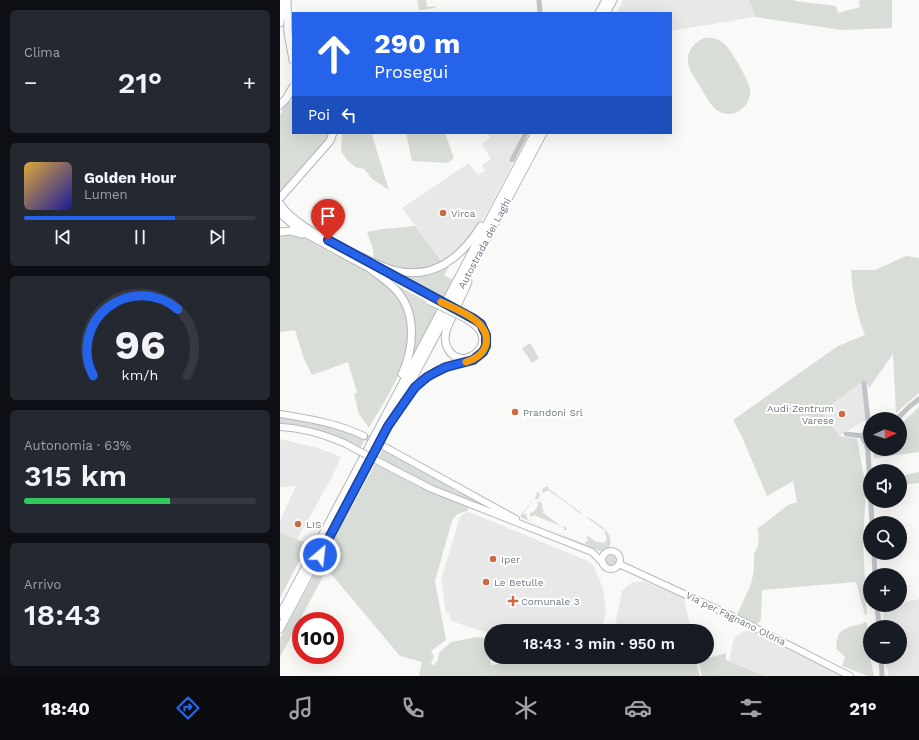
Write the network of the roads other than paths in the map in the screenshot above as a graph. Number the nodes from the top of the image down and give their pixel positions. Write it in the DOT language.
graph roads {
  1 [pos="282,0"];
  2 [pos="289,0"];
  3 [pos="539,0"];
  4 [pos="606,0"];
  5 [pos="613,0"];
  6 [pos="540,12"];
  7 [pos="600,12"];
  8 [pos="607,12"];
  9 [pos="284,23"];
  10 [pos="290,46"];
  11 [pos="292,52"];
  12 [pos="292,55"];
  13 [pos="290,97"];
  14 [pos="280,105"];
  15 [pos="333,134"];
  16 [pos="525,134"];
  17 [pos="534,134"];
  18 [pos="541,134"];
  19 [pos="512,160"];
  20 [pos="502,196"];
  21 [pos="281,197"];
  22 [pos="280,204"];
  23 [pos="280,212"];
  24 [pos="280,232"];
  25 [pos="314,238"];
  26 [pos="482,246"];
  27 [pos="353,253"];
  28 [pos="368,268"];
  29 [pos="432,299"];
  30 [pos="464,315"];
  31 [pos="864,383"];
  32 [pos="919,399"];
  33 [pos="867,412"];
  34 [pos="904,412"];
  35 [pos="280,414"];
  36 [pos="384,425"];
  37 [pos="280,427"];
  38 [pos="846,434"];
  39 [pos="364,436"];
  40 [pos="863,436"];
  41 [pos="385,447"];
  42 [pos="868,456"];
  43 [pos="872,516"];
  44 [pos="535,529"];
  45 [pos="592,552"];
  46 [pos="606,553"];
  47 [pos="603,563"];
  48 [pos="619,564"];
  49 [pos="280,615"];
  50 [pos="280,629"];
  51 [pos="881,664"];
  52 [pos="850,676"];
  53 [pos="882,676"];
  1 -- 9 [label="highway"];
  2 -- 9 [label="highway"];
  3 -- 6 [label="street"];
  4 -- 7 [label="highway"];
  5 -- 8 [label="highway"];
  9 -- 10 [label="highway"];
  10 -- 11 [label="highway"];
  10 -- 12 [label="highway"];
  13 -- 14 [label="highway"];
  15 -- 21 [label="highway"];
  16 -- 19 [label="street"];
  17 -- 20 [label="highway, Autostrada dei Laghi"];
  18 -- 26 [label="highway, Autostrada dei Laghi"];
  20 -- 27 [label="highway"];
  20 -- 36 [label="highway, Autostrada dei Laghi"];
  22 -- 27 [label="highway"];
  23 -- 25 [label="highway"];
  24 -- 25 [label="highway"];
  25 -- 28 [label="highway"];
  26 -- 30 [label="highway"];
  26 -- 36 [label="highway, Autostrada dei Laghi"];
  27 -- 29 [label="highway"];
  28 -- 29 [label="highway"];
  28 -- 36 [label="highway"];
  29 -- 30 [label="highway"];
  30 -- 36 [label="highway"];
  31 -- 33 [label="street"];
  32 -- 34 [label="street"];
  35 -- 39 [label="main road"];
  36 -- 49 [label="highway, Autostrada dei Laghi"];
  36 -- 50 [label="highway, Autostrada dei Laghi"];
  37 -- 44 [label="main road, bridge"];
  38 -- 40 [label="street"];
  41 -- 44 [label="main road"];
  42 -- 43 [label="street"];
  44 -- 45 [label="main road, Via per Fagnano Olona"];
  45 -- 46 [label="main road, Via per Fagnano Olona"];
  45 -- 47 [label="main road, Via per Fagnano Olona"];
  46 -- 47 [label="main road"];
  46 -- 48 [label="main road, Via per Fagnano Olona"];
  47 -- 48 [label="main road, Via per Fagnano Olona"];
  48 -- 52 [label="main road, Via per Fagnano Olona"];
  51 -- 53 [label="street"];
}
